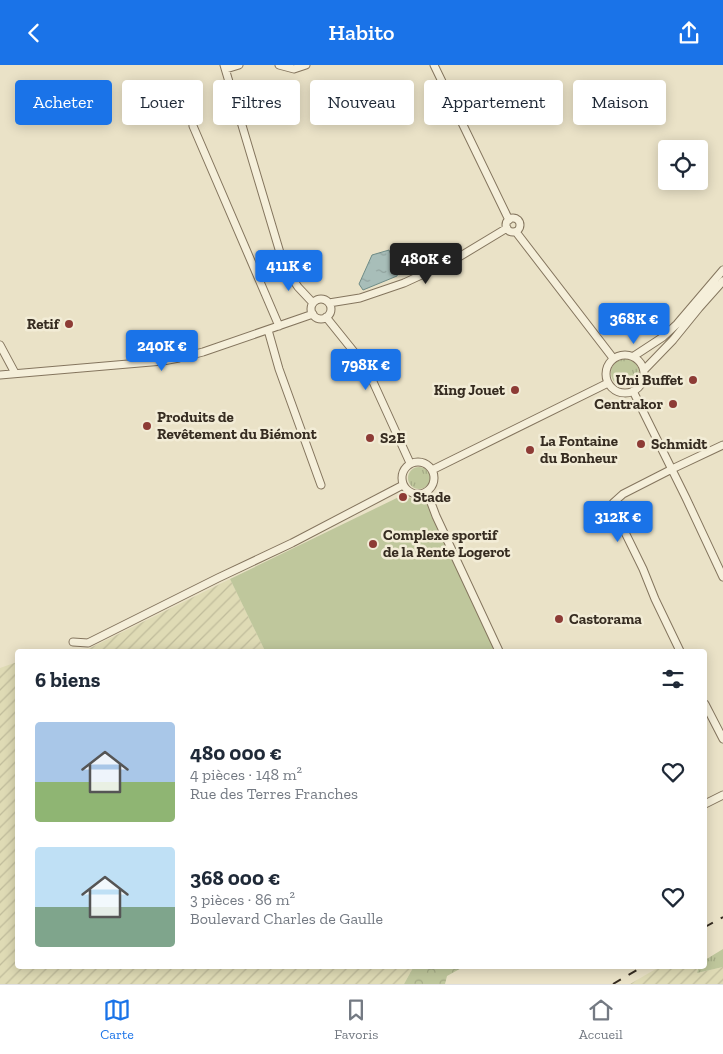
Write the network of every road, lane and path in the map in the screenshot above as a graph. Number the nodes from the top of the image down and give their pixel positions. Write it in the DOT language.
graph roads {
  1 [pos="239,65"];
  2 [pos="279,65"];
  3 [pos="306,65"];
  4 [pos="434,65"];
  5 [pos="225,67"];
  6 [pos="193,126"];
  7 [pos="509,220"];
  8 [pos="507,228"];
  9 [pos="516,231"];
  10 [pos="723,270"];
  11 [pos="723,281"];
  12 [pos="313,303"];
  13 [pos="329,303"];
  14 [pos="313,314"];
  15 [pos="326,317"];
  16 [pos="279,326"];
  17 [pos="268,330"];
  18 [pos="0,345"];
  19 [pos="634,356"];
  20 [pos="613,357"];
  21 [pos="644,370"];
  22 [pos="15,373"];
  23 [pos="0,375"];
  24 [pos="608,383"];
  25 [pos="633,391"];
  26 [pos="723,445"];
  27 [pos="410,463"];
  28 [pos="672,469"];
  29 [pos="432,470"];
  30 [pos="321,485"];
  31 [pos="403,485"];
  32 [pos="427,492"];
  33 [pos="723,577"];
  34 [pos="73,642"];
  35 [pos="498,649"];
  36 [pos="679,649"];
  37 [pos="707,708"];
  38 [pos="723,739"];
  39 [pos="723,795"];
  40 [pos="707,803"];
  1 -- 5 [label="street"];
  2 -- 3 [label="street"];
  4 -- 7 [label="street"];
  5 -- 12 [label="street"];
  6 -- 16 [label="street"];
  7 -- 8 [label="street"];
  7 -- 9 [label="street"];
  8 -- 9 [label="street"];
  8 -- 13 [label="street"];
  9 -- 20 [label="street"];
  10 -- 19 [label="street"];
  11 -- 21 [label="street"];
  12 -- 13 [label="street"];
  12 -- 14 [label="street"];
  13 -- 15 [label="street"];
  14 -- 15 [label="street"];
  14 -- 16 [label="street"];
  15 -- 27 [label="street"];
  16 -- 17 [label="street"];
  17 -- 22 [label="street"];
  17 -- 30 [label="street"];
  18 -- 22 [label="street"];
  19 -- 20 [label="street"];
  19 -- 21 [label="street"];
  20 -- 24 [label="street"];
  21 -- 25 [label="street"];
  22 -- 23 [label="street"];
  24 -- 25 [label="street"];
  24 -- 29 [label="street"];
  25 -- 28 [label="street"];
  26 -- 28 [label="street"];
  27 -- 29 [label="street"];
  27 -- 31 [label="street"];
  28 -- 33 [label="street"];
  28 -- 36 [label="street"];
  29 -- 32 [label="street"];
  31 -- 32 [label="street"];
  31 -- 34 [label="street"];
  32 -- 35 [label="street"];
  37 -- 38 [label="street"];
  39 -- 40 [label="street"];
}
